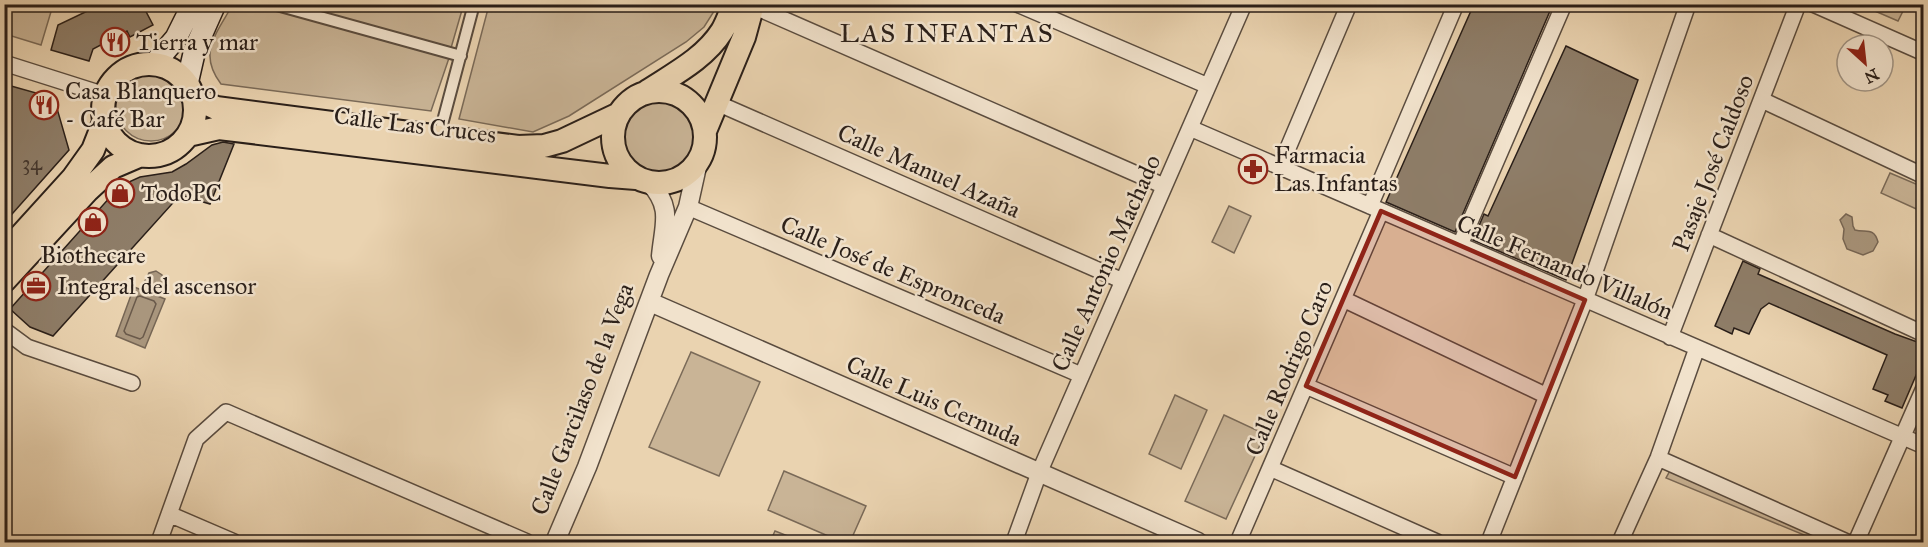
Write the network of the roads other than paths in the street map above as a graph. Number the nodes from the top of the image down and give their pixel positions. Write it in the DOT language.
graph roads {
  1 [pos="193,4"];
  2 [pos="215,4"];
  3 [pos="273,4"];
  4 [pos="1017,4"];
  5 [pos="1244,4"];
  6 [pos="1349,4"];
  7 [pos="1456,4"];
  8 [pos="1564,4"];
  9 [pos="1688,4"];
  10 [pos="1798,4"];
  11 [pos="1813,4"];
  12 [pos="747,5"];
  13 [pos="470,6"];
  14 [pos="1923,53"];
  15 [pos="460,56"];
  16 [pos="4,63"];
  17 [pos="154,64"];
  18 [pos="1208,86"];
  19 [pos="190,90"];
  20 [pos="648,92"];
  21 [pos="105,95"];
  22 [pos="1761,100"];
  23 [pos="717,103"];
  24 [pos="619,114"];
  25 [pos="104,122"];
  26 [pos="1190,128"];
  27 [pos="705,131"];
  28 [pos="188,135"];
  29 [pos="439,136"];
  30 [pos="141,155"];
  31 [pos="698,162"];
  32 [pos="1280,167"];
  33 [pos="1923,176"];
  34 [pos="643,180"];
  35 [pos="1164,186"];
  36 [pos="688,207"];
  37 [pos="1376,208"];
  38 [pos="1709,235"];
  39 [pos="1460,245"];
  40 [pos="4,254"];
  41 [pos="659,275"];
  42 [pos="4,281"];
  43 [pos="1123,281"];
  44 [pos="1343,299"];
  45 [pos="1584,300"];
  46 [pos="650,302"];
  47 [pos="4,330"];
  48 [pos="1923,333"];
  49 [pos="1670,337"];
  50 [pos="1697,348"];
  51 [pos="1081,375"];
  52 [pos="132,383"];
  53 [pos="1306,386"];
  54 [pos="1923,388"];
  55 [pos="1547,396"];
  56 [pos="1902,437"];
  57 [pos="1923,446"];
  58 [pos="1658,458"];
  59 [pos="1270,468"];
  60 [pos="1039,473"];
  61 [pos="1515,477"];
  62 [pos="169,514"];
  63 [pos="159,543"];
  64 [pos="234,543"];
  65 [pos="527,543"];
  66 [pos="555,543"];
  67 [pos="1014,543"];
  68 [pos="1198,543"];
  69 [pos="1238,543"];
  70 [pos="1437,543"];
  71 [pos="1489,543"];
  72 [pos="1620,543"];
  73 [pos="1847,543"];
  74 [pos="1856,543"];
  1 -- 17 [label="main road"];
  2 -- 19 [label="main road"];
  3 -- 15 [label="street"];
  4 -- 18 [label="street"];
  5 -- 18 [label="street, Calle Antonio Machado"];
  6 -- 32 [label="street"];
  7 -- 37 [label="street, Calle Rodrigo Caro"];
  8 -- 39 [label="street"];
  9 -- 45 [label="street"];
  10 -- 22 [label="street, Pasaje José Caldoso"];
  11 -- 14 [label="street"];
  12 -- 20 [label="main road"];
  12 -- 23 [label="main road"];
  12 -- 35 [label="street"];
  13 -- 15 [label="street"];
  15 -- 29 [label="street"];
  16 -- 21 [label="street"];
  17 -- 19 [label="main road"];
  17 -- 21 [label="main road"];
  18 -- 26 [label="street, Calle Antonio Machado"];
  19 -- 28 [label="main road"];
  19 -- 29 [label="main road, Calle Las Cruces"];
  20 -- 24 [label="main road"];
  20 -- 27 [label="main road"];
  21 -- 25 [label="main road"];
  22 -- 33 [label="street"];
  22 -- 38 [label="street, Pasaje José Caldoso"];
  23 -- 27 [label="main road"];
  23 -- 43 [label="street, Calle Manuel Azaña"];
  24 -- 29 [label="main road, Calle Las Cruces"];
  24 -- 34 [label="main road"];
  25 -- 30 [label="main road"];
  25 -- 40 [label="main road"];
  26 -- 32 [label="street, Calle Fernando Villalón"];
  26 -- 35 [label="street, Calle Antonio Machado"];
  27 -- 31 [label="main road"];
  28 -- 30 [label="main road"];
  28 -- 34 [label="main road, Calle Las Cruces"];
  30 -- 42 [label="main road"];
  31 -- 34 [label="main road"];
  31 -- 36 [label="street, Calle Garcilaso de la Vega"];
  32 -- 37 [label="street, Calle Fernando Villalón"];
  34 -- 41 [label="street, Calle Garcilaso de la Vega"];
  35 -- 43 [label="street, Calle Antonio Machado"];
  36 -- 41 [label="street, Calle Garcilaso de la Vega"];
  36 -- 51 [label="street, Calle José de Espronceda"];
  37 -- 39 [label="street, Calle Fernando Villalón"];
  37 -- 44 [label="street, Calle Rodrigo Caro"];
  38 -- 48 [label="street"];
  38 -- 49 [label="street, Pasaje José Caldoso"];
  39 -- 45 [label="street, Calle Fernando Villalón"];
  41 -- 46 [label="street, Calle Garcilaso de la Vega"];
  43 -- 51 [label="street, Calle Antonio Machado"];
  44 -- 53 [label="street, Calle Rodrigo Caro"];
  44 -- 55 [label="street"];
  45 -- 49 [label="street, Calle Fernando Villalón"];
  45 -- 55 [label="street"];
  46 -- 60 [label="street, Calle Luis Cernuda"];
  46 -- 66 [label="street, Calle Garcilaso de la Vega"];
  47 -- 52 [label="street"];
  49 -- 50 [label="street, Calle Fernando Villalón"];
  50 -- 56 [label="street, Calle Fernando Villalón"];
  50 -- 58 [label="street"];
  51 -- 60 [label="street, Calle Antonio Machado"];
  53 -- 59 [label="street, Calle Rodrigo Caro"];
  53 -- 61 [label="street"];
  54 -- 56 [label="street"];
  55 -- 61 [label="street"];
  56 -- 57 [label="street, Calle Fernando Villalón"];
  56 -- 74 [label="street"];
  58 -- 72 [label="street"];
  58 -- 73 [label="street"];
  59 -- 69 [label="street, Calle Rodrigo Caro"];
  59 -- 70 [label="street"];
  60 -- 67 [label="street, Calle Antonio Machado"];
  60 -- 68 [label="street, Calle Luis Cernuda"];
  61 -- 71 [label="street"];
  62 -- 63 [label="street"];
  62 -- 64 [label="street"];
  62 -- 65 [label="street"];
}
